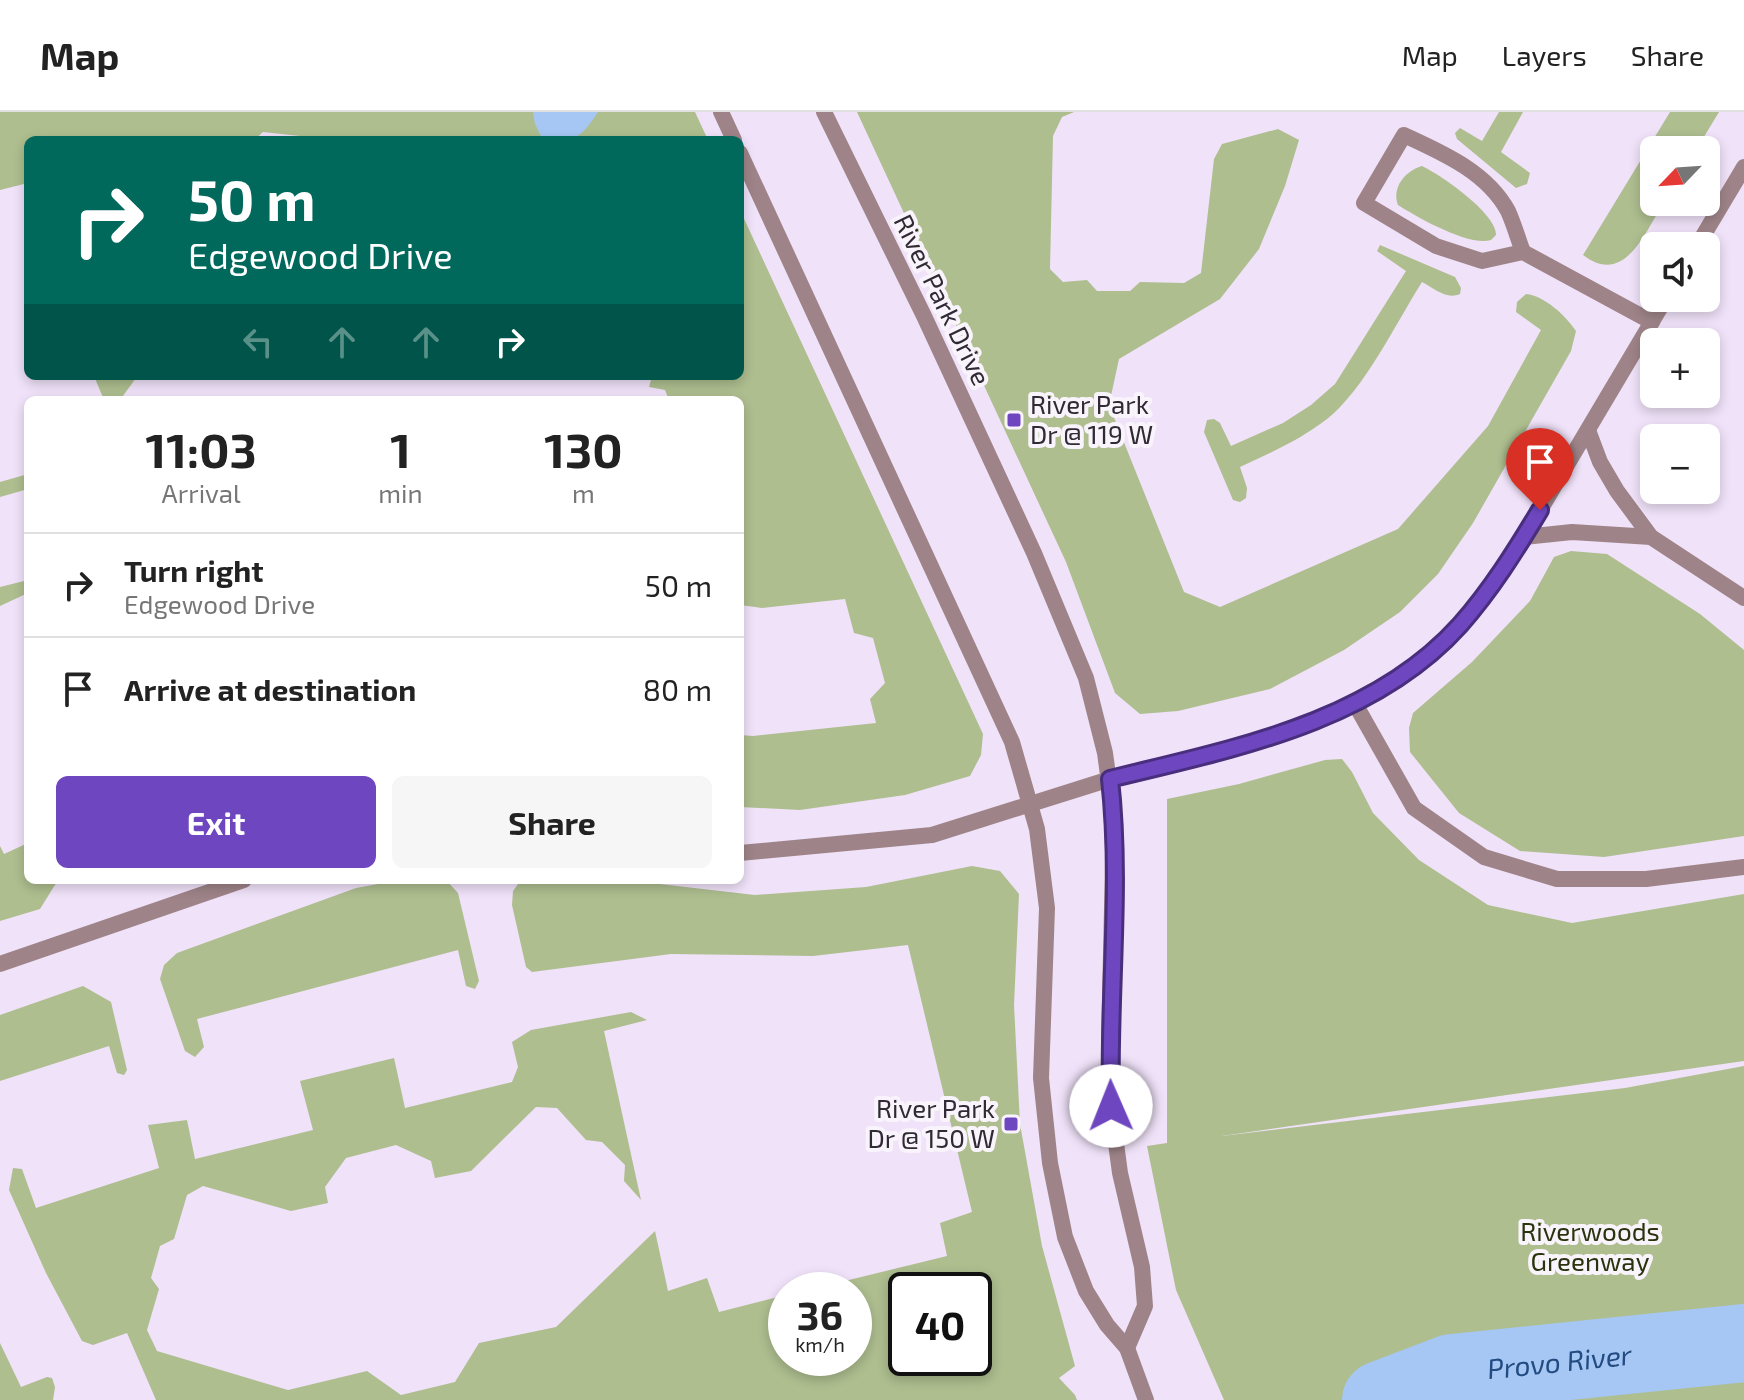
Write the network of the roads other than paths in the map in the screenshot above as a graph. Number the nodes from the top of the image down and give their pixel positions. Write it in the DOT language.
graph roads {
  1 [pos="721,112"];
  2 [pos="824,112"];
  3 [pos="732,136"];
  4 [pos="744,162"];
  5 [pos="1744,167"];
  6 [pos="1705,232"];
  7 [pos="1523,252"];
  8 [pos="1658,312"];
  9 [pos="1652,322"];
  10 [pos="1588,430"];
  11 [pos="1524,537"];
  12 [pos="1651,537"];
  13 [pos="1744,598"];
  14 [pos="1354,702"];
  15 [pos="1110,779"];
  16 [pos="1031,806"];
  17 [pos="744,853"];
  18 [pos="1744,867"];
  19 [pos="232,884"];
  20 [pos="0,964"];
  21 [pos="1127,1348"];
  22 [pos="1146,1400"];
  1 -- 3 [label="street"];
  2 -- 15 [label="street, River Park Drive"];
  4 -- 16 [label="street"];
  5 -- 6 [label="street"];
  7 -- 7 [label="street"];
  7 -- 9 [label="street"];
  8 -- 9 [label="street"];
  9 -- 10 [label="street"];
  10 -- 11 [label="street"];
  10 -- 12 [label="street"];
  11 -- 12 [label="street"];
  11 -- 14 [label="street"];
  12 -- 13 [label="street"];
  14 -- 15 [label="street"];
  14 -- 18 [label="street"];
  15 -- 16 [label="street"];
  15 -- 21 [label="street, River Park Drive"];
  16 -- 17 [label="street"];
  16 -- 21 [label="street"];
  19 -- 20 [label="street"];
  21 -- 22 [label="street"];
}
